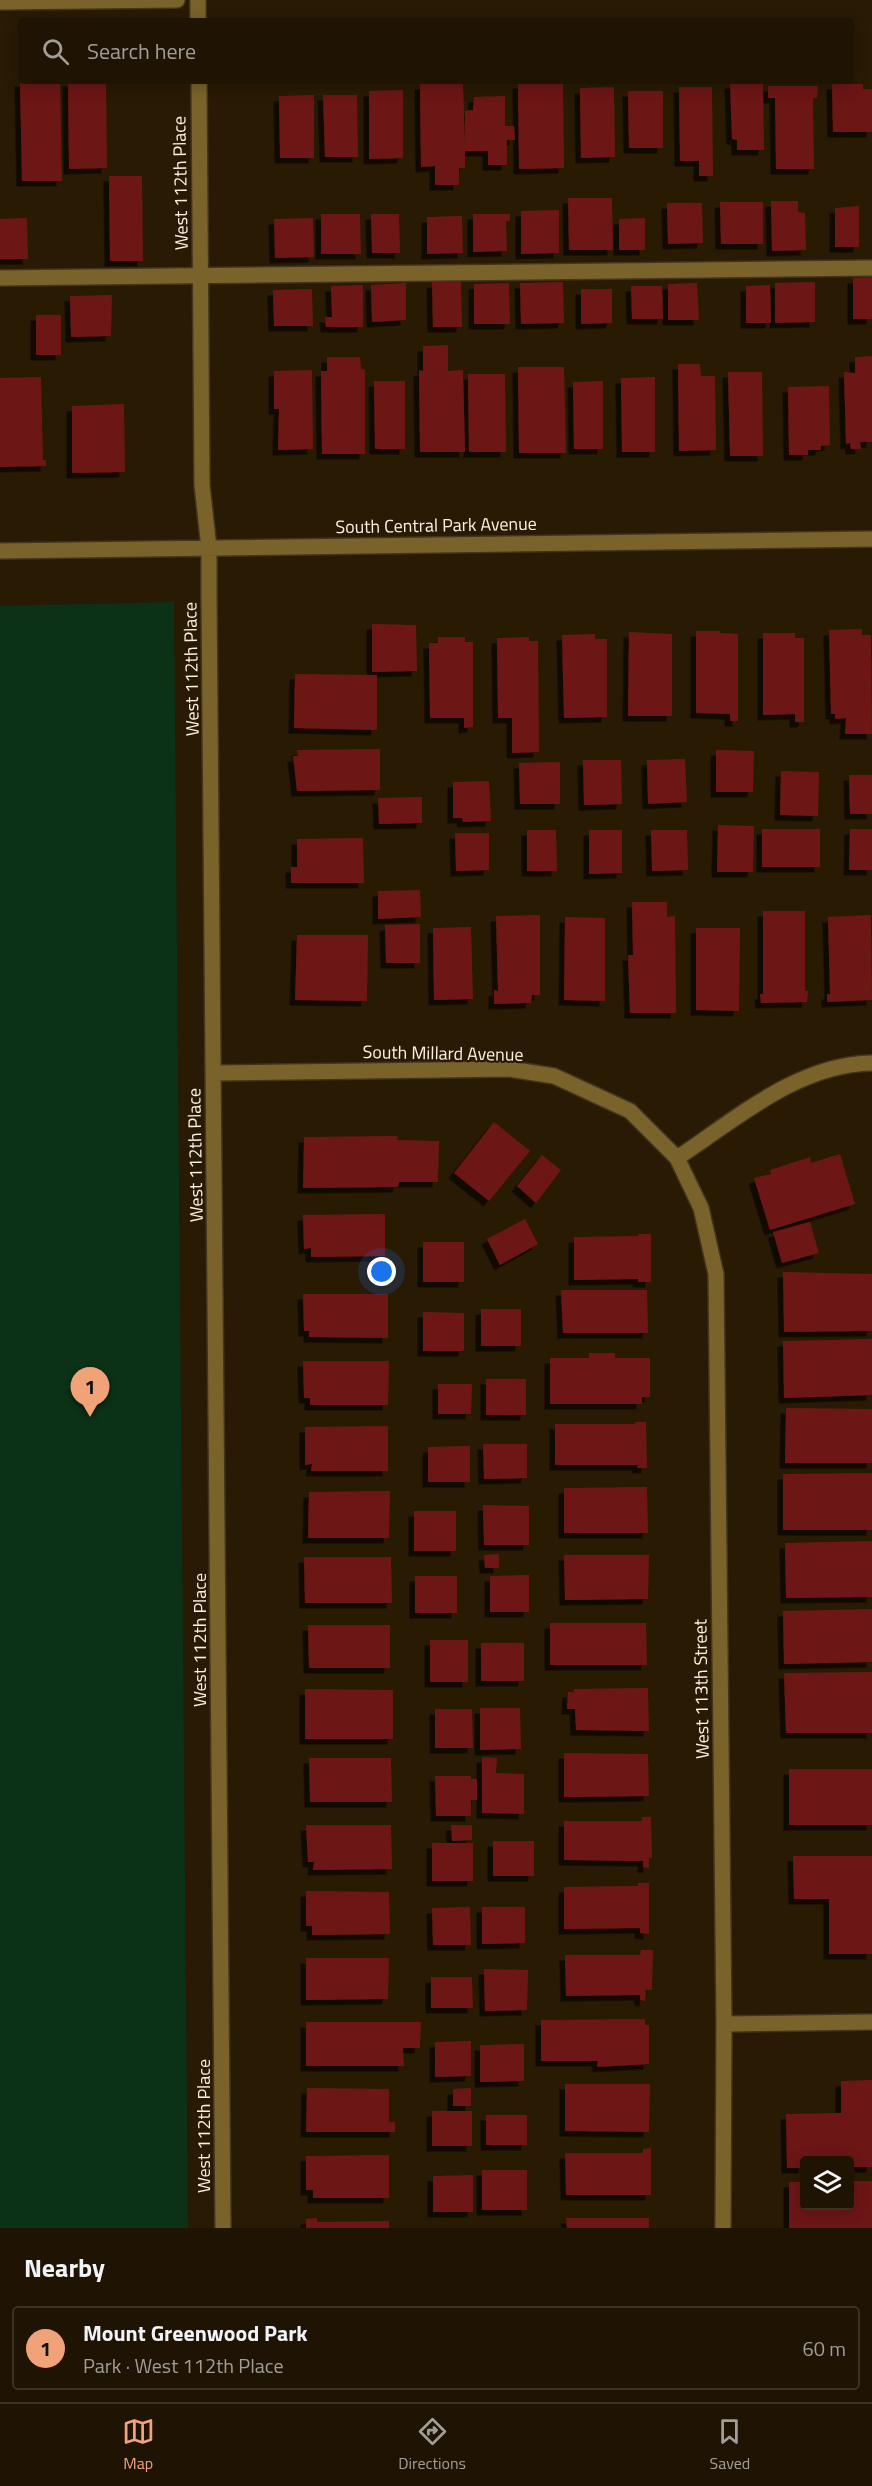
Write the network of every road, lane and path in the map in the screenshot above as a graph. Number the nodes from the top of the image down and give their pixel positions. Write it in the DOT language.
graph roads {
  1 [pos="177,0"];
  2 [pos="198,0"];
  3 [pos="0,2"];
  4 [pos="198,18"];
  5 [pos="199,84"];
  6 [pos="872,268"];
  7 [pos="201,276"];
  8 [pos="0,278"];
  9 [pos="872,539"];
  10 [pos="208,548"];
  11 [pos="0,551"];
  12 [pos="872,1063"];
  13 [pos="214,1073"];
  14 [pos="677,1158"];
  15 [pos="872,2022"];
  16 [pos="724,2024"];
  17 [pos="223,2228"];
  18 [pos="723,2228"];
  1 -- 3 [label="street"];
  2 -- 4 [label="street"];
  5 -- 7 [label="street, West 112th Place"];
  6 -- 7 [label="street"];
  7 -- 8 [label="street"];
  7 -- 10 [label="street, West 112th Place"];
  9 -- 10 [label="street, South Central Park Avenue"];
  10 -- 11 [label="street, South Central Park Avenue"];
  10 -- 13 [label="street, West 112th Place"];
  12 -- 14 [label="street"];
  13 -- 14 [label="street, South Millard Avenue"];
  13 -- 17 [label="street, West 112th Place"];
  14 -- 16 [label="street, West 113th Street"];
  15 -- 16 [label="street"];
  16 -- 18 [label="street, West 113th Street"];
}
